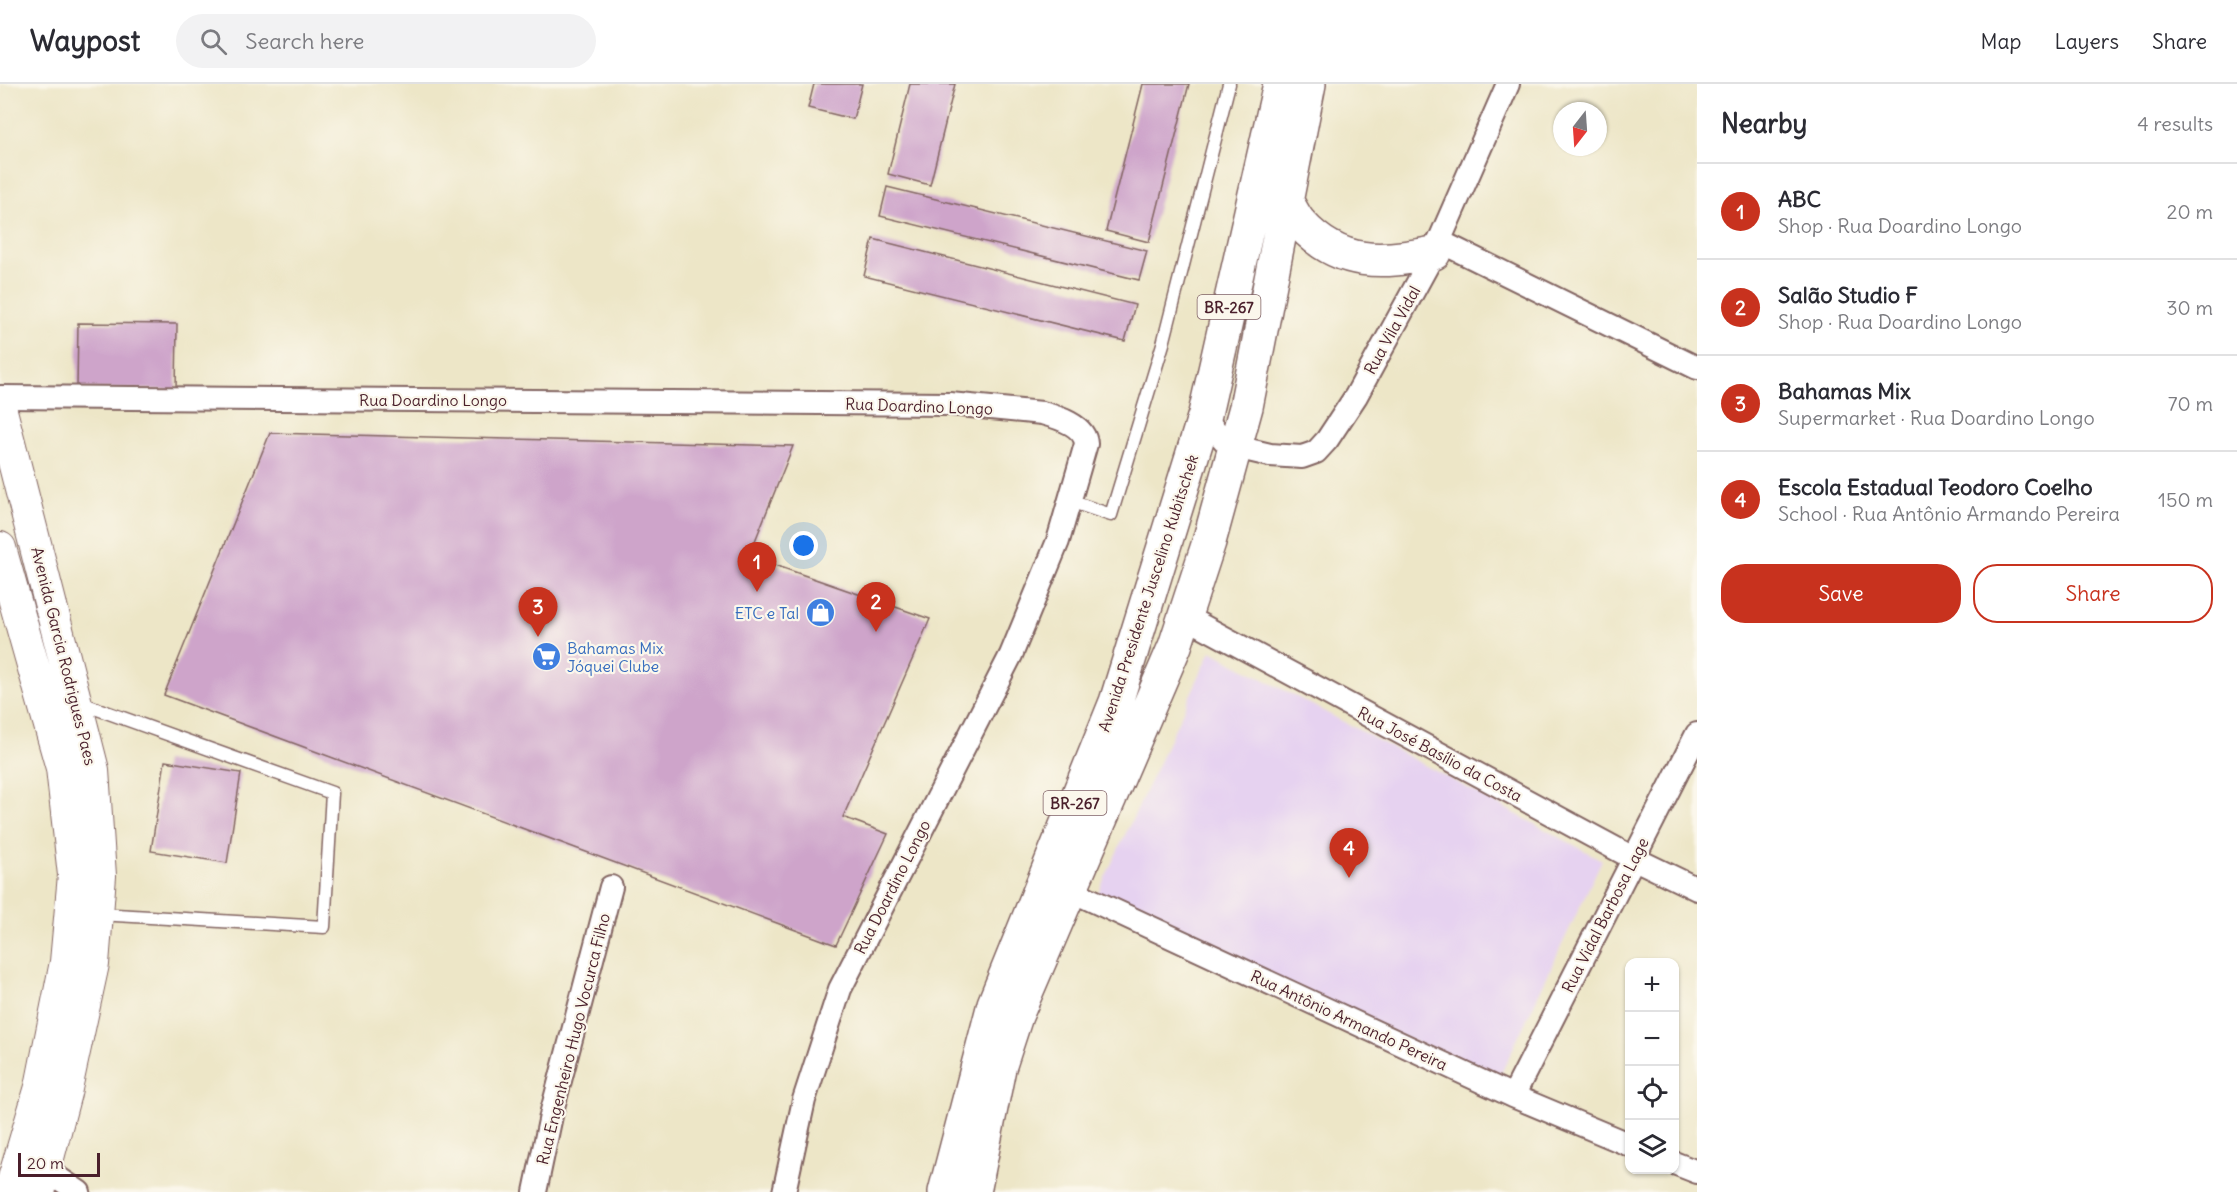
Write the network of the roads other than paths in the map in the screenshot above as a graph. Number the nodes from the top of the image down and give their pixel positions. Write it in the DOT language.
graph roads {
  1 [pos="1229,84"];
  2 [pos="1280,84"];
  3 [pos="1309,84"];
  4 [pos="1508,84"];
  5 [pos="1286,201"];
  6 [pos="1437,247"];
  7 [pos="1697,368"];
  8 [pos="0,397"];
  9 [pos="0,407"];
  10 [pos="1205,414"];
  11 [pos="1236,447"];
  12 [pos="1189,468"];
  13 [pos="1070,501"];
  14 [pos="0,548"];
  15 [pos="1184,616"];
  16 [pos="76,702"];
  17 [pos="1697,734"];
  18 [pos="1633,858"];
  19 [pos="611,887"];
  20 [pos="1697,889"];
  21 [pos="1070,890"];
  22 [pos="97,914"];
  23 [pos="1513,1096"];
  24 [pos="1625,1142"];
  25 [pos="1679,1165"];
  26 [pos="1697,1173"];
  27 [pos="42,1181"];
  28 [pos="9,1192"];
  29 [pos="79,1192"];
  30 [pos="535,1192"];
  31 [pos="784,1192"];
  32 [pos="945,1192"];
  33 [pos="974,1192"];
  1 -- 13 [label="lane"];
  2 -- 10 [label="highway, Avenida Presidente Juscelino Kubitschek / BR-267"];
  3 -- 5 [label="highway, Avenida Presidente Juscelino Kubitschek / BR-267"];
  4 -- 6 [label="street, Rua Vila Vidal"];
  5 -- 6 [label="highway"];
  5 -- 11 [label="highway, Avenida Presidente Juscelino Kubitschek / BR-267"];
  6 -- 7 [label="street"];
  6 -- 11 [label="street, Rua Vila Vidal"];
  8 -- 13 [label="street, Rua Doardino Longo"];
  9 -- 16 [label="main road, Avenida Garcia Rodrigues Paes"];
  10 -- 11 [label="street"];
  10 -- 12 [label="highway, Avenida Presidente Juscelino Kubitschek / BR-267"];
  11 -- 12 [label="highway"];
  11 -- 15 [label="highway, Avenida Presidente Juscelino Kubitschek / BR-267"];
  12 -- 32 [label="highway, Avenida Presidente Juscelino Kubitschek / BR-267"];
  13 -- 31 [label="street, Rua Doardino Longo"];
  14 -- 28 [label="main road, Avenida Garcia Rodrigues Paes"];
  15 -- 18 [label="street, Rua José Basílio da Costa"];
  15 -- 21 [label="highway, Avenida Presidente Juscelino Kubitschek / BR-267"];
  16 -- 22 [label="main road, Avenida Garcia Rodrigues Paes"];
  16 -- 22 [label="lane"];
  17 -- 18 [label="street, Rua Vidal Barbosa Lage"];
  18 -- 20 [label="street, Rua José Basílio da Costa"];
  18 -- 23 [label="street, Rua Vidal Barbosa Lage"];
  19 -- 30 [label="street, Rua Engenheiro Hugo Vocurca Filho"];
  21 -- 23 [label="street, Rua Antônio Armando Pereira"];
  21 -- 33 [label="highway, Avenida Presidente Juscelino Kubitschek / BR-267"];
  22 -- 27 [label="main road, Avenida Garcia Rodrigues Paes"];
  23 -- 24 [label="street, Rua Antônio Armando Pereira"];
  25 -- 26 [label="street"];
  27 -- 29 [label="street"];
}
